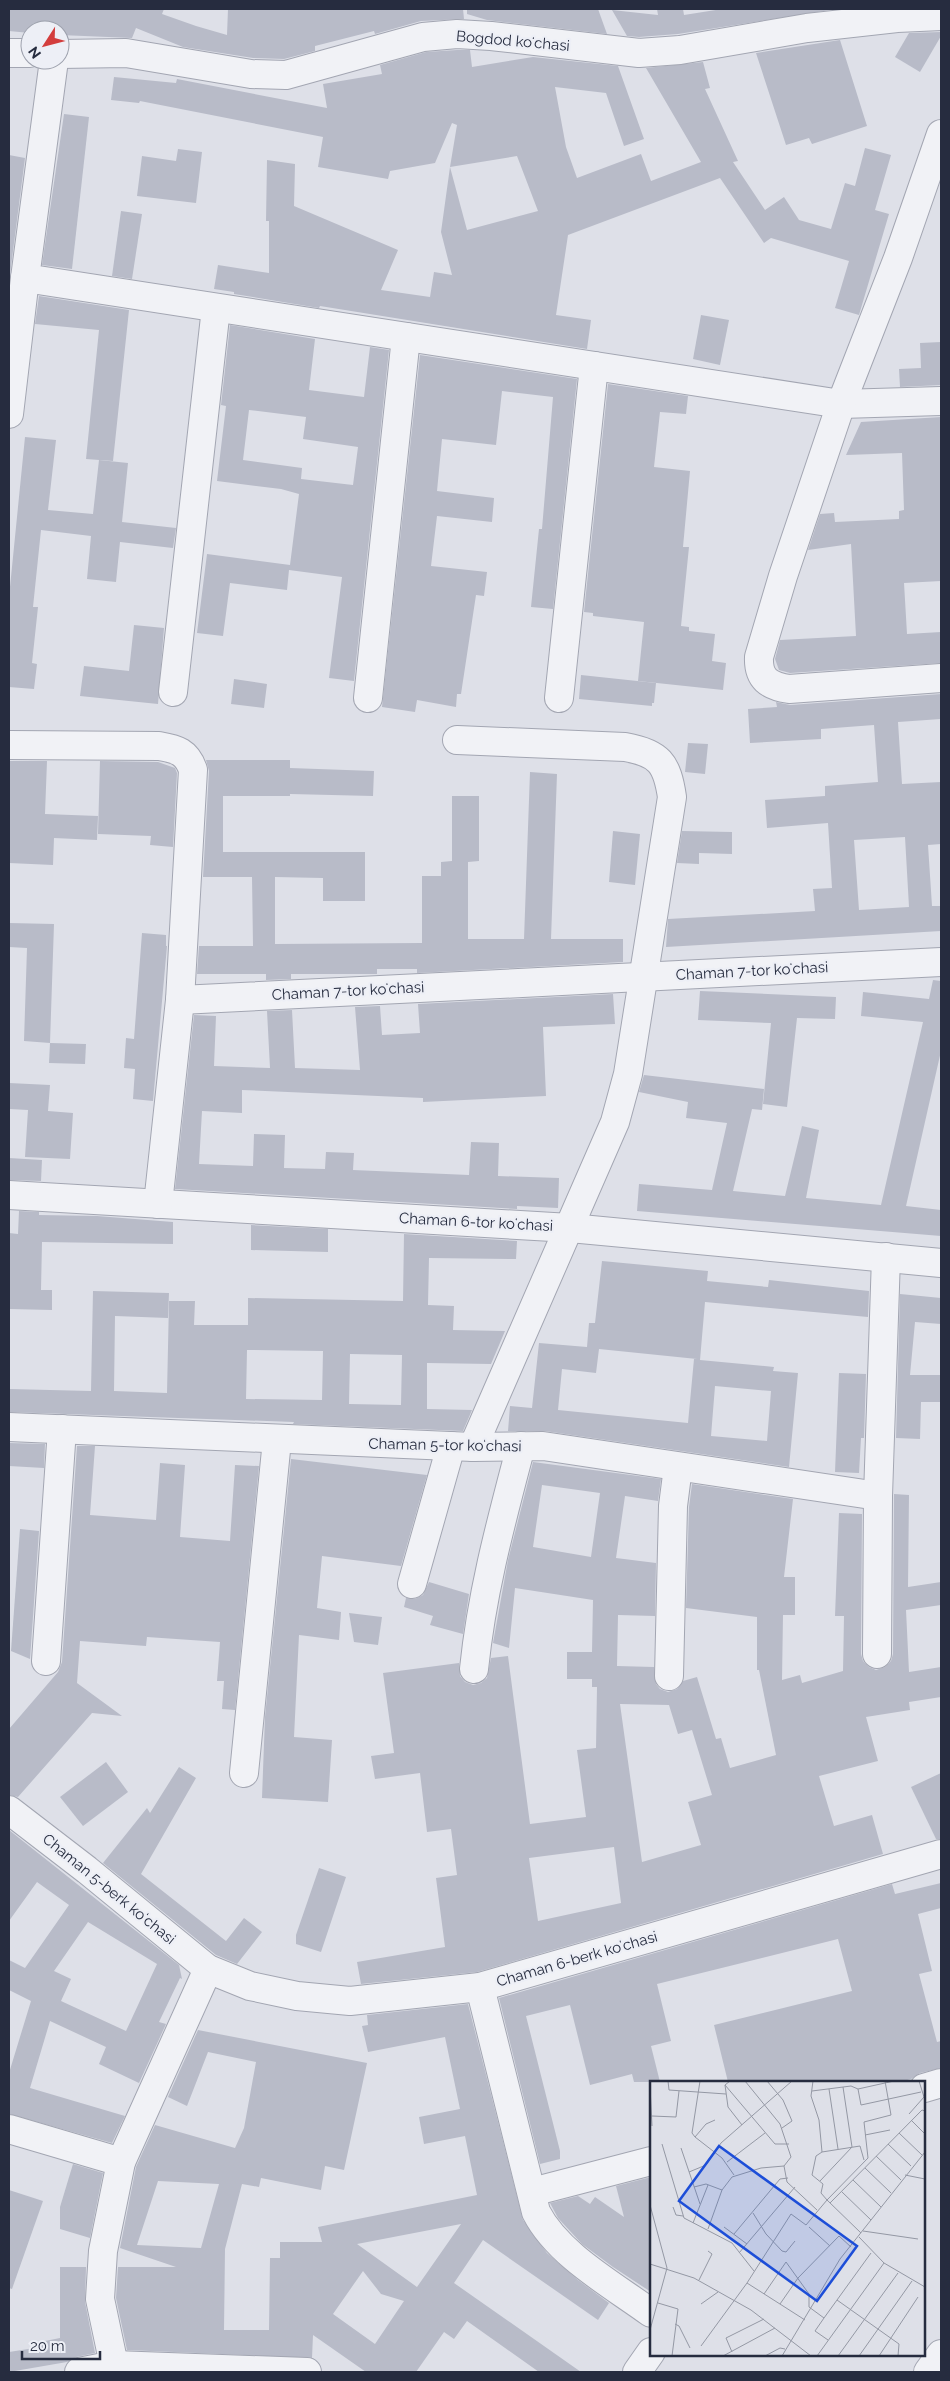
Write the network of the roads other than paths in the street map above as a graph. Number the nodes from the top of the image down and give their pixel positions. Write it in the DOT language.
graph roads {
  1 [pos="941,16"];
  2 [pos="70,54"];
  3 [pos="53,70"];
  4 [pos="941,134"];
  5 [pos="24,278"];
  6 [pos="216,308"];
  7 [pos="406,337"];
  8 [pos="594,366"];
  9 [pos="941,401"];
  10 [pos="841,404"];
  11 [pos="9,414"];
  12 [pos="941,678"];
  13 [pos="173,692"];
  14 [pos="368,698"];
  15 [pos="559,698"];
  16 [pos="457,740"];
  17 [pos="9,745"];
  18 [pos="941,962"];
  19 [pos="645,977"];
  20 [pos="180,1000"];
  21 [pos="9,1195"];
  22 [pos="158,1204"];
  23 [pos="570,1228"];
  24 [pos="886,1257"];
  25 [pos="941,1263"];
  26 [pos="9,1427"];
  27 [pos="62,1429"];
  28 [pos="277,1440"];
  29 [pos="521,1446"];
  30 [pos="462,1447"];
  31 [pos="678,1467"];
  32 [pos="878,1496"];
  33 [pos="412,1584"];
  34 [pos="876,1654"];
  35 [pos="46,1661"];
  36 [pos="474,1668"];
  37 [pos="669,1676"];
  38 [pos="244,1773"];
  39 [pos="9,1810"];
  40 [pos="941,1854"];
  41 [pos="208,1969"];
  42 [pos="480,1987"];
  43 [pos="941,2083"];
  44 [pos="925,2088"];
  45 [pos="9,2129"];
  46 [pos="650,2161"];
  47 [pos="121,2162"];
  48 [pos="532,2192"];
  49 [pos="650,2312"];
  50 [pos="650,2353"];
  51 [pos="941,2354"];
  52 [pos="114,2369"];
  53 [pos="79,2372"];
  54 [pos="307,2372"];
  55 [pos="637,2372"];
  56 [pos="928,2372"];
  1 -- 2 [label="street, Bogdod koʻchasi"];
  3 -- 5 [label="street"];
  4 -- 10 [label="street"];
  5 -- 6 [label="street"];
  5 -- 11 [label="street"];
  6 -- 7 [label="street"];
  6 -- 13 [label="street"];
  7 -- 8 [label="street"];
  7 -- 14 [label="street"];
  8 -- 10 [label="street"];
  8 -- 15 [label="street"];
  9 -- 10 [label="street"];
  10 -- 12 [label="street"];
  16 -- 19 [label="street"];
  17 -- 20 [label="street"];
  18 -- 19 [label="street, Chaman 7-tor koʻchasi"];
  19 -- 20 [label="street, Chaman 7-tor koʻchasi"];
  19 -- 23 [label="street"];
  20 -- 22 [label="street"];
  21 -- 22 [label="street, Chaman 6-tor koʻchasi"];
  22 -- 23 [label="street, Chaman 6-tor koʻchasi"];
  23 -- 24 [label="street, Chaman 6-tor koʻchasi"];
  23 -- 30 [label="street"];
  24 -- 25 [label="street, Chaman 6-tor koʻchasi"];
  24 -- 32 [label="street"];
  26 -- 27 [label="street, Chaman 5-tor koʻchasi"];
  27 -- 28 [label="street, Chaman 5-tor koʻchasi"];
  27 -- 35 [label="street"];
  28 -- 30 [label="street, Chaman 5-tor koʻchasi"];
  28 -- 38 [label="street"];
  29 -- 30 [label="street, Chaman 5-tor koʻchasi"];
  29 -- 31 [label="street, Chaman 5-tor koʻchasi"];
  29 -- 36 [label="street"];
  30 -- 33 [label="street"];
  31 -- 32 [label="street, Chaman 5-tor koʻchasi"];
  31 -- 37 [label="street"];
  32 -- 34 [label="street"];
  39 -- 41 [label="street, Chaman 5-berk koʻchasi"];
  40 -- 42 [label="street, Chaman 6-berk koʻchasi"];
  41 -- 42 [label="street, Chaman 6-berk koʻchasi"];
  41 -- 47 [label="street"];
  42 -- 48 [label="street"];
  43 -- 44 [label="street"];
  45 -- 47 [label="street"];
  46 -- 48 [label="street"];
  47 -- 52 [label="street"];
  48 -- 49 [label="street"];
  50 -- 55 [label="street"];
  51 -- 56 [label="street"];
  52 -- 53 [label="street"];
  52 -- 54 [label="street"];
}
